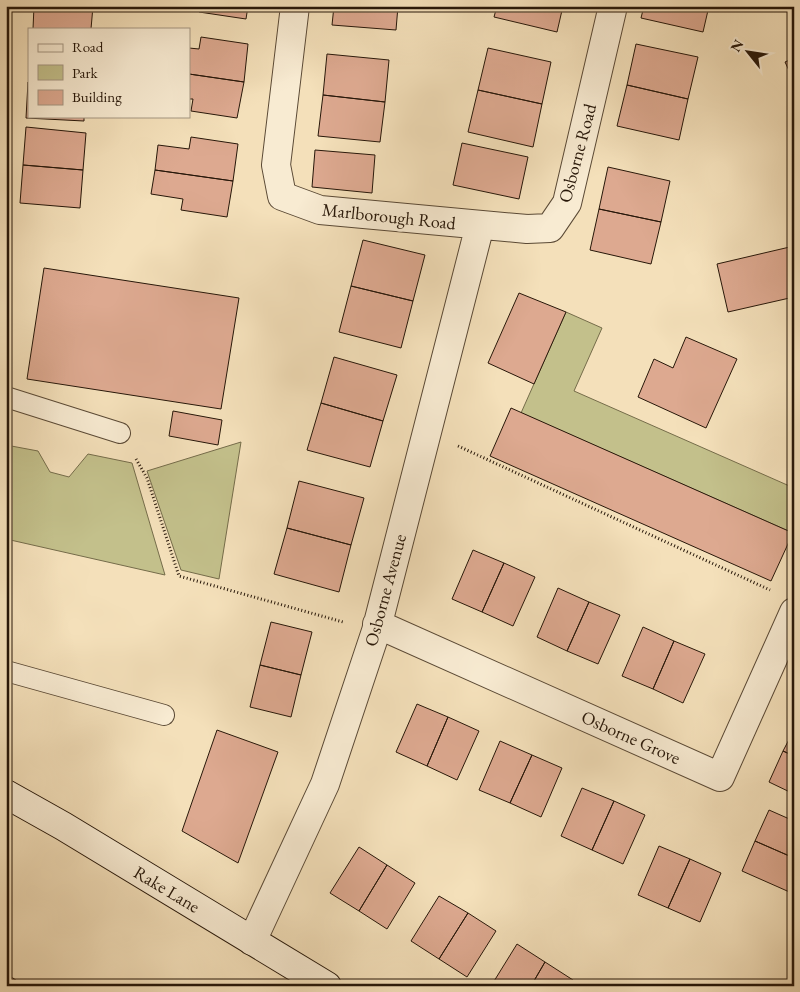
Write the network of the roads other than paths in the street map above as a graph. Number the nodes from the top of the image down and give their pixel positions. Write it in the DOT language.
graph roads {
  1 [pos="295,6"];
  2 [pos="613,6"];
  3 [pos="480,225"];
  4 [pos="6,397"];
  5 [pos="120,433"];
  6 [pos="794,612"];
  7 [pos="376,628"];
  8 [pos="6,671"];
  9 [pos="164,715"];
  10 [pos="6,794"];
  11 [pos="252,941"];
  12 [pos="327,986"];
  1 -- 3 [label="street, Marlborough Road"];
  2 -- 3 [label="street, Osborne Road"];
  3 -- 7 [label="street, Osborne Avenue"];
  4 -- 5 [label="lane"];
  6 -- 7 [label="street, Osborne Grove"];
  7 -- 11 [label="street, Osborne Avenue"];
  8 -- 9 [label="lane"];
  10 -- 11 [label="street, Rake Lane"];
  11 -- 12 [label="street, Rake Lane"];
}
